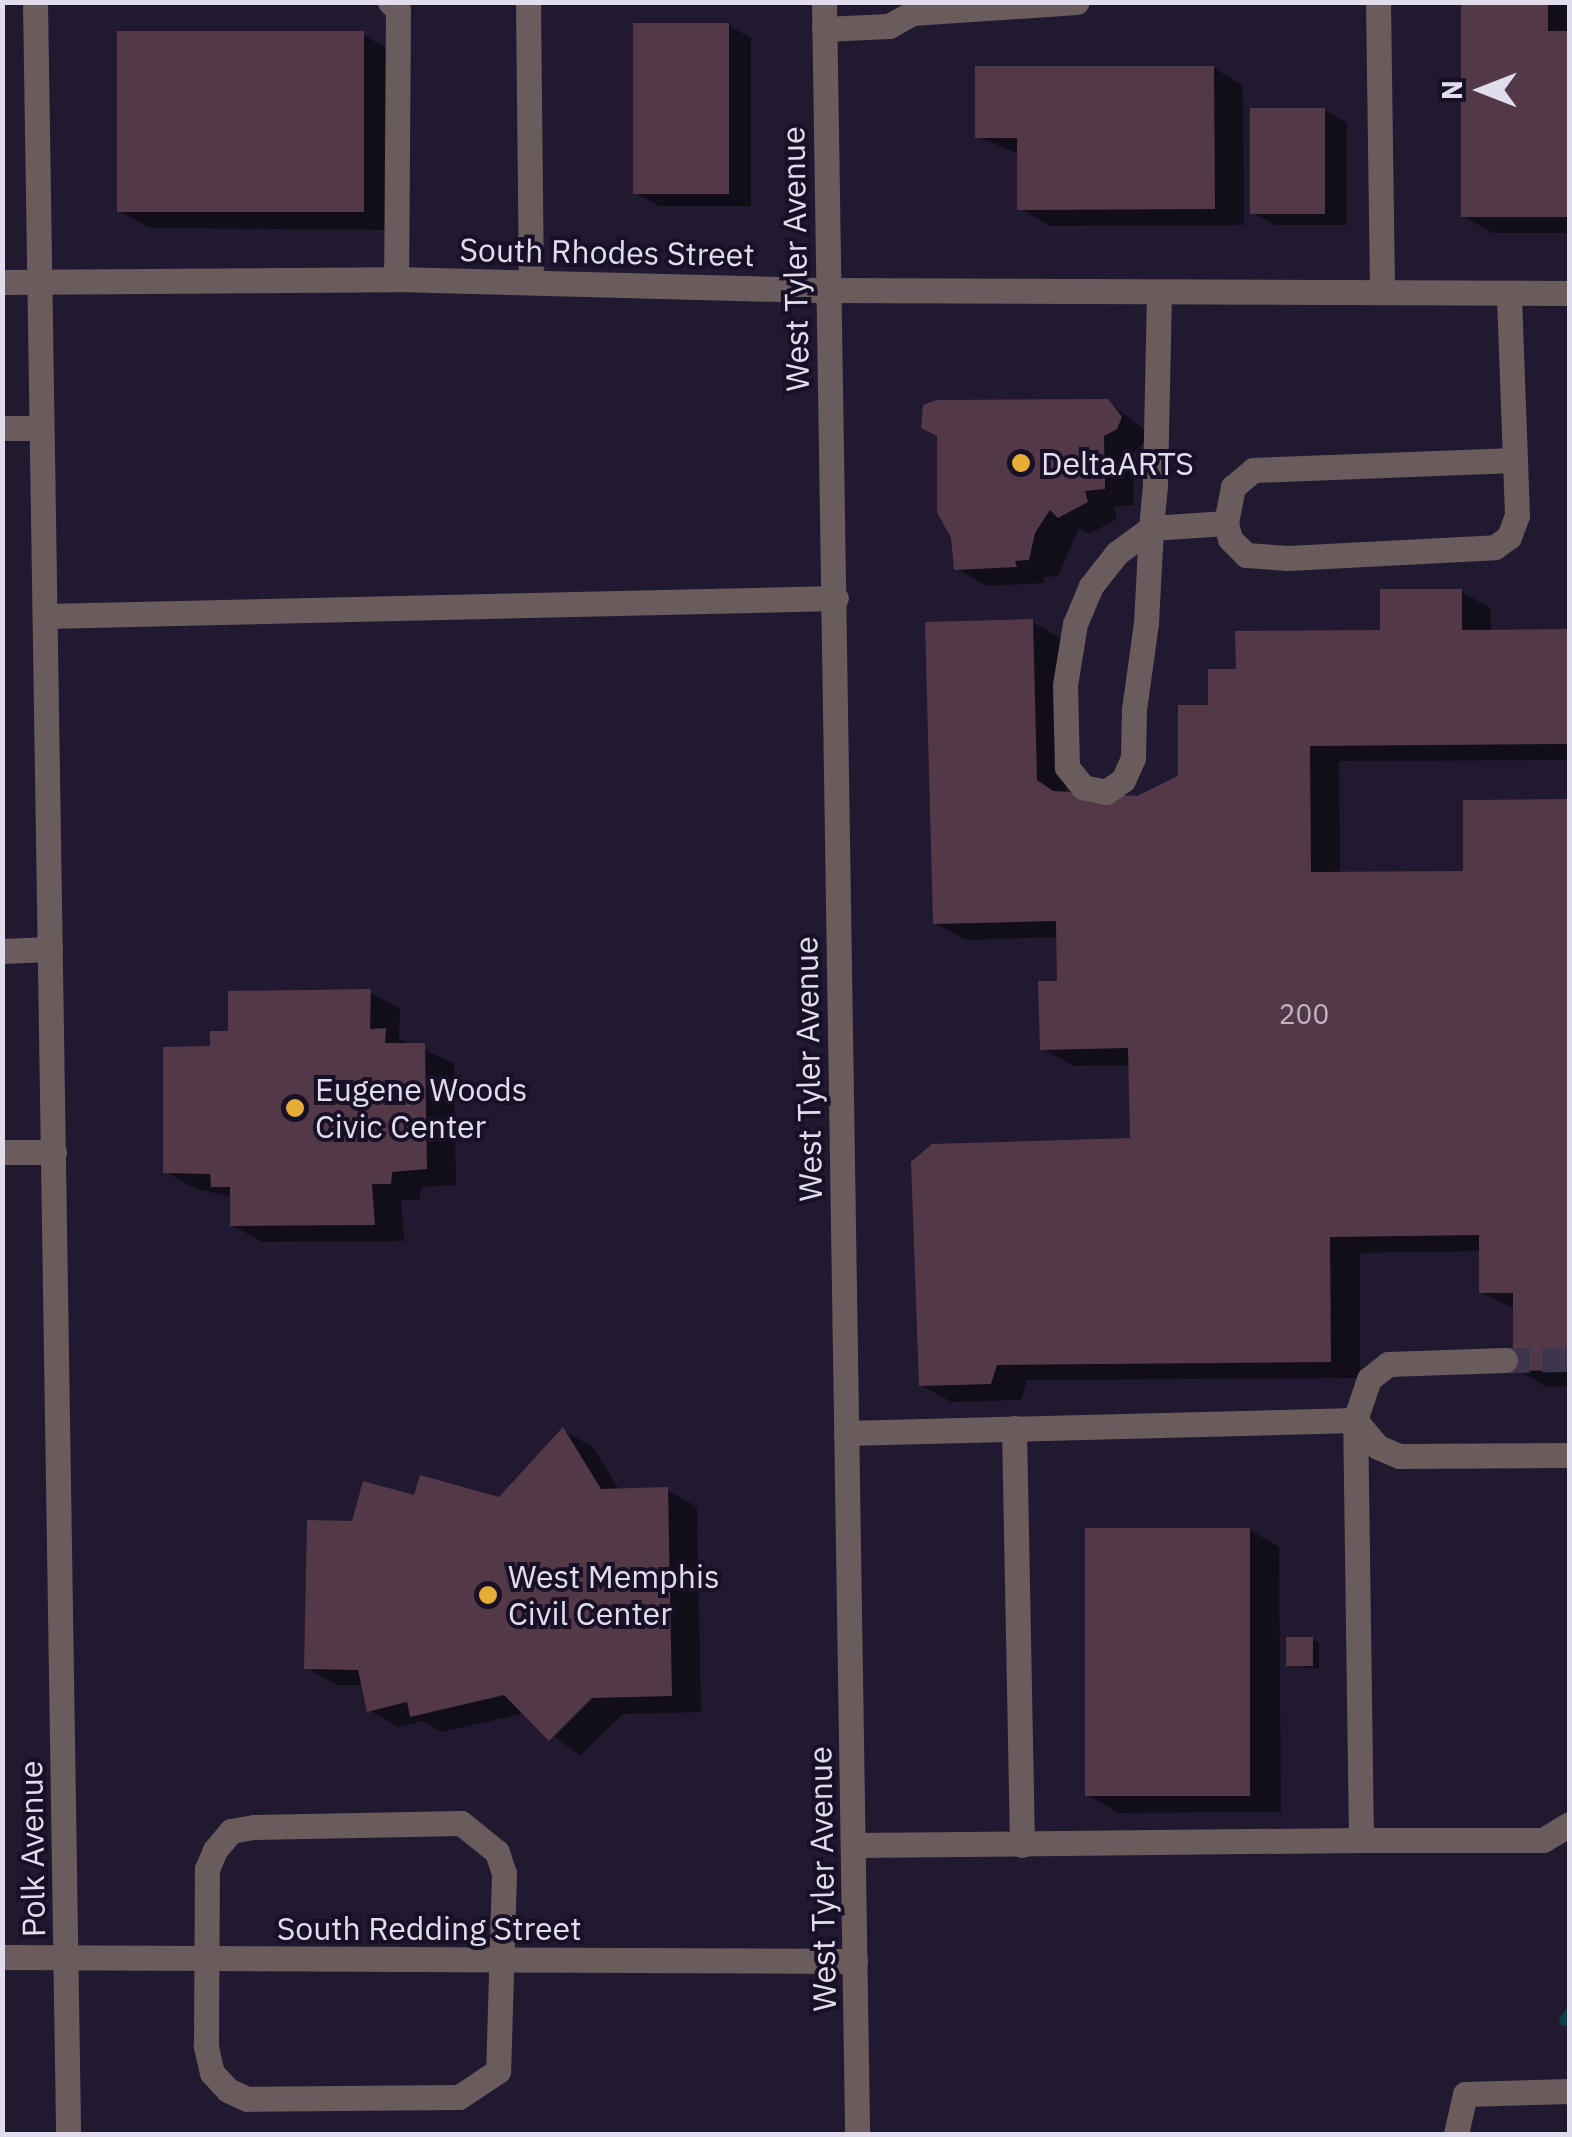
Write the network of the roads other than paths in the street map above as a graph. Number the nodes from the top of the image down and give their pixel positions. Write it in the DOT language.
graph roads {
  1 [pos="34,2"];
  2 [pos="390,2"];
  3 [pos="528,2"];
  4 [pos="824,2"];
  5 [pos="1077,2"];
  6 [pos="1378,2"];
  7 [pos="912,8"];
  8 [pos="824,29"];
  9 [pos="396,279"];
  10 [pos="2,282"];
  11 [pos="40,282"];
  12 [pos="531,282"];
  13 [pos="826,290"];
  14 [pos="1159,292"];
  15 [pos="1382,292"];
  16 [pos="1509,292"];
  17 [pos="1570,293"];
  18 [pos="2,428"];
  19 [pos="42,428"];
  20 [pos="1515,460"];
  21 [pos="1226,522"];
  22 [pos="1151,528"];
  23 [pos="836,598"];
  24 [pos="45,616"];
  25 [pos="50,948"];
  26 [pos="2,951"];
  27 [pos="2,1152"];
  28 [pos="54,1152"];
  29 [pos="1505,1360"];
  30 [pos="1355,1420"];
  31 [pos="1014,1428"];
  32 [pos="846,1432"];
  33 [pos="1570,1455"];
  34 [pos="1570,1824"];
  35 [pos="1361,1840"];
  36 [pos="1022,1845"];
  37 [pos="855,1846"];
  38 [pos="2,1957"];
  39 [pos="66,1957"];
  40 [pos="206,1960"];
  41 [pos="504,1960"];
  42 [pos="856,1961"];
  43 [pos="1570,2090"];
  44 [pos="69,2134"];
  45 [pos="857,2134"];
  46 [pos="1456,2134"];
  1 -- 11 [label="street, Polk Avenue"];
  2 -- 9 [label="street"];
  3 -- 12 [label="street"];
  4 -- 8 [label="street, West Tyler Avenue"];
  5 -- 7 [label="street"];
  6 -- 15 [label="street"];
  7 -- 8 [label="street"];
  8 -- 13 [label="street, West Tyler Avenue"];
  9 -- 11 [label="street, South Rhodes Street"];
  9 -- 12 [label="street, South Rhodes Street"];
  10 -- 11 [label="street, South Rhodes Street"];
  11 -- 19 [label="street, Polk Avenue"];
  12 -- 13 [label="street, South Rhodes Street"];
  13 -- 14 [label="street, South Rhodes Street"];
  13 -- 23 [label="street, West Tyler Avenue"];
  14 -- 15 [label="street, South Rhodes Street"];
  14 -- 22 [label="street"];
  15 -- 16 [label="street, South Rhodes Street"];
  16 -- 17 [label="street, South Rhodes Street"];
  16 -- 20 [label="street"];
  18 -- 19 [label="street"];
  19 -- 24 [label="street, Polk Avenue"];
  20 -- 21 [label="street"];
  20 -- 21 [label="street"];
  21 -- 22 [label="street"];
  22 -- 22 [label="street"];
  23 -- 24 [label="street"];
  23 -- 32 [label="street, West Tyler Avenue"];
  24 -- 25 [label="street, Polk Avenue"];
  25 -- 26 [label="street"];
  25 -- 28 [label="street, Polk Avenue"];
  27 -- 28 [label="street"];
  28 -- 39 [label="street, Polk Avenue"];
  29 -- 30 [label="street"];
  30 -- 31 [label="street"];
  30 -- 33 [label="street"];
  30 -- 35 [label="street"];
  31 -- 32 [label="street"];
  31 -- 36 [label="street"];
  32 -- 37 [label="street, West Tyler Avenue"];
  34 -- 35 [label="street"];
  35 -- 36 [label="street"];
  36 -- 37 [label="street"];
  37 -- 42 [label="street, West Tyler Avenue"];
  38 -- 39 [label="street, South Redding Street"];
  39 -- 40 [label="street, South Redding Street"];
  39 -- 44 [label="street, Polk Avenue"];
  40 -- 41 [label="street, South Redding Street"];
  40 -- 41 [label="street"];
  40 -- 41 [label="street"];
  41 -- 42 [label="street, South Redding Street"];
  42 -- 45 [label="street, West Tyler Avenue"];
  43 -- 46 [label="street"];
}
